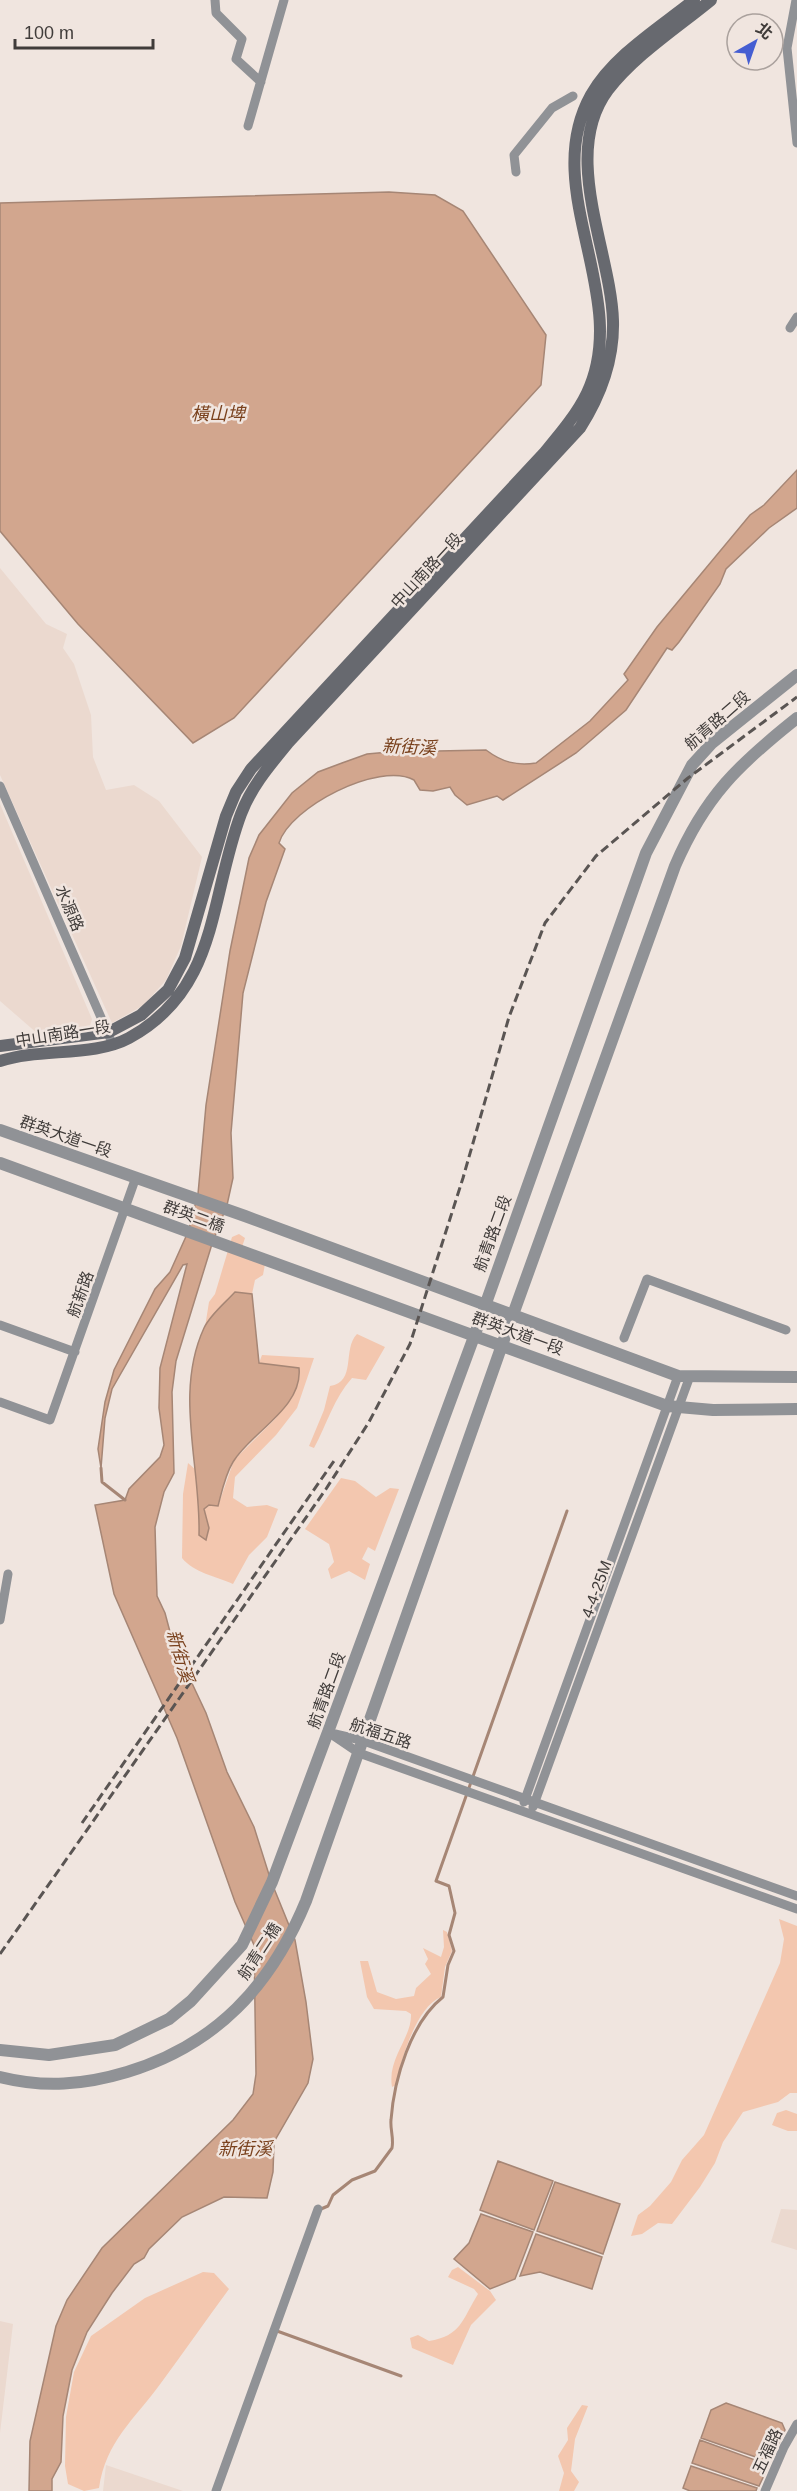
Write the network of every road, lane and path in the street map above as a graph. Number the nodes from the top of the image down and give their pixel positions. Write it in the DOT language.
graph roads {
  1 [pos="215,0"];
  2 [pos="284,0"];
  3 [pos="694,0"];
  4 [pos="711,0"];
  5 [pos="796,0"];
  6 [pos="261,82"];
  7 [pos="573,96"];
  8 [pos="248,126"];
  9 [pos="797,143"];
  10 [pos="516,172"];
  11 [pos="797,317"];
  12 [pos="790,328"];
  13 [pos="797,675"];
  14 [pos="797,718"];
  15 [pos="0,786"];
  16 [pos="110,1038"];
  17 [pos="0,1046"];
  18 [pos="0,1061"];
  19 [pos="0,1130"];
  20 [pos="0,1163"];
  21 [pos="136,1177"];
  22 [pos="155,1184"];
  23 [pos="126,1209"];
  24 [pos="245,1216"];
  25 [pos="234,1248"];
  26 [pos="484,1306"];
  27 [pos="513,1316"];
  28 [pos="0,1325"];
  29 [pos="786,1330"];
  30 [pos="474,1334"];
  31 [pos="624,1338"];
  32 [pos="502,1345"];
  33 [pos="75,1352"];
  34 [pos="684,1376"];
  35 [pos="797,1377"];
  36 [pos="0,1402"];
  37 [pos="672,1407"];
  38 [pos="797,1409"];
  39 [pos="8,1574"];
  40 [pos="0,1620"];
  41 [pos="328,1732"];
  42 [pos="360,1747"];
  43 [pos="530,1800"];
  44 [pos="526,1811"];
  45 [pos="284,1847"];
  46 [pos="797,1896"];
  47 [pos="797,1909"];
  48 [pos="0,2050"];
  49 [pos="0,2077"];
  50 [pos="318,2209"];
  51 [pos="797,2424"];
  52 [pos="216,2491"];
  53 [pos="765,2491"];
  1 -- 6 [label="street"];
  2 -- 6 [label="street"];
  3 -- 16 [label="main road, 中山南路一段"];
  4 -- 16 [label="main road, 中山南路一段"];
  5 -- 9 [label="street"];
  6 -- 8 [label="street"];
  7 -- 10 [label="street"];
  11 -- 12 [label="street"];
  13 -- 26 [label="street, 航青路二段"];
  14 -- 27 [label="street"];
  15 -- 16 [label="street, 水源路"];
  16 -- 17 [label="main road, 中山南路一段"];
  16 -- 18 [label="main road, 中山南路一段"];
  19 -- 21 [label="street, 群英大道一段"];
  20 -- 23 [label="street"];
  21 -- 22 [label="street, 群英大道一段"];
  21 -- 23 [label="street, 航新路"];
  22 -- 24 [label="street, 群英二橋"];
  23 -- 25 [label="street, 群英二橋"];
  23 -- 33 [label="street, 航新路"];
  24 -- 26 [label="street, 群英大道一段"];
  25 -- 30 [label="street, 群英大道一段"];
  26 -- 27 [label="street, 群英大道一段"];
  26 -- 30 [label="street, 航青路二段"];
  27 -- 32 [label="street"];
  27 -- 34 [label="street, 群英大道一段"];
  28 -- 33 [label="street"];
  29 -- 31 [label="street"];
  30 -- 32 [label="street, 群英大道一段"];
  30 -- 41 [label="street, 航青路二段"];
  32 -- 37 [label="street, 群英大道一段"];
  32 -- 42 [label="street"];
  33 -- 36 [label="street, 航新路"];
  34 -- 35 [label="street, 群英大道一段"];
  34 -- 37 [label="street, 4-4-25M"];
  37 -- 38 [label="street, 群英大道一段"];
  37 -- 43 [label="street, 4-4-25M"];
  39 -- 40 [label="street"];
  41 -- 42 [label="street, 航福五路"];
  41 -- 45 [label="street, 航青路二段"];
  42 -- 43 [label="street, 航福五路"];
  42 -- 44 [label="street, 航福五路"];
  42 -- 49 [label="street, 航青二橋"];
  43 -- 44 [label="street, 4-4-25M"];
  43 -- 46 [label="street, 航福五路"];
  44 -- 47 [label="street, 航福五路"];
  45 -- 48 [label="street, 航青二橋"];
  50 -- 52 [label="street"];
  51 -- 53 [label="street, 五福路"];
}
